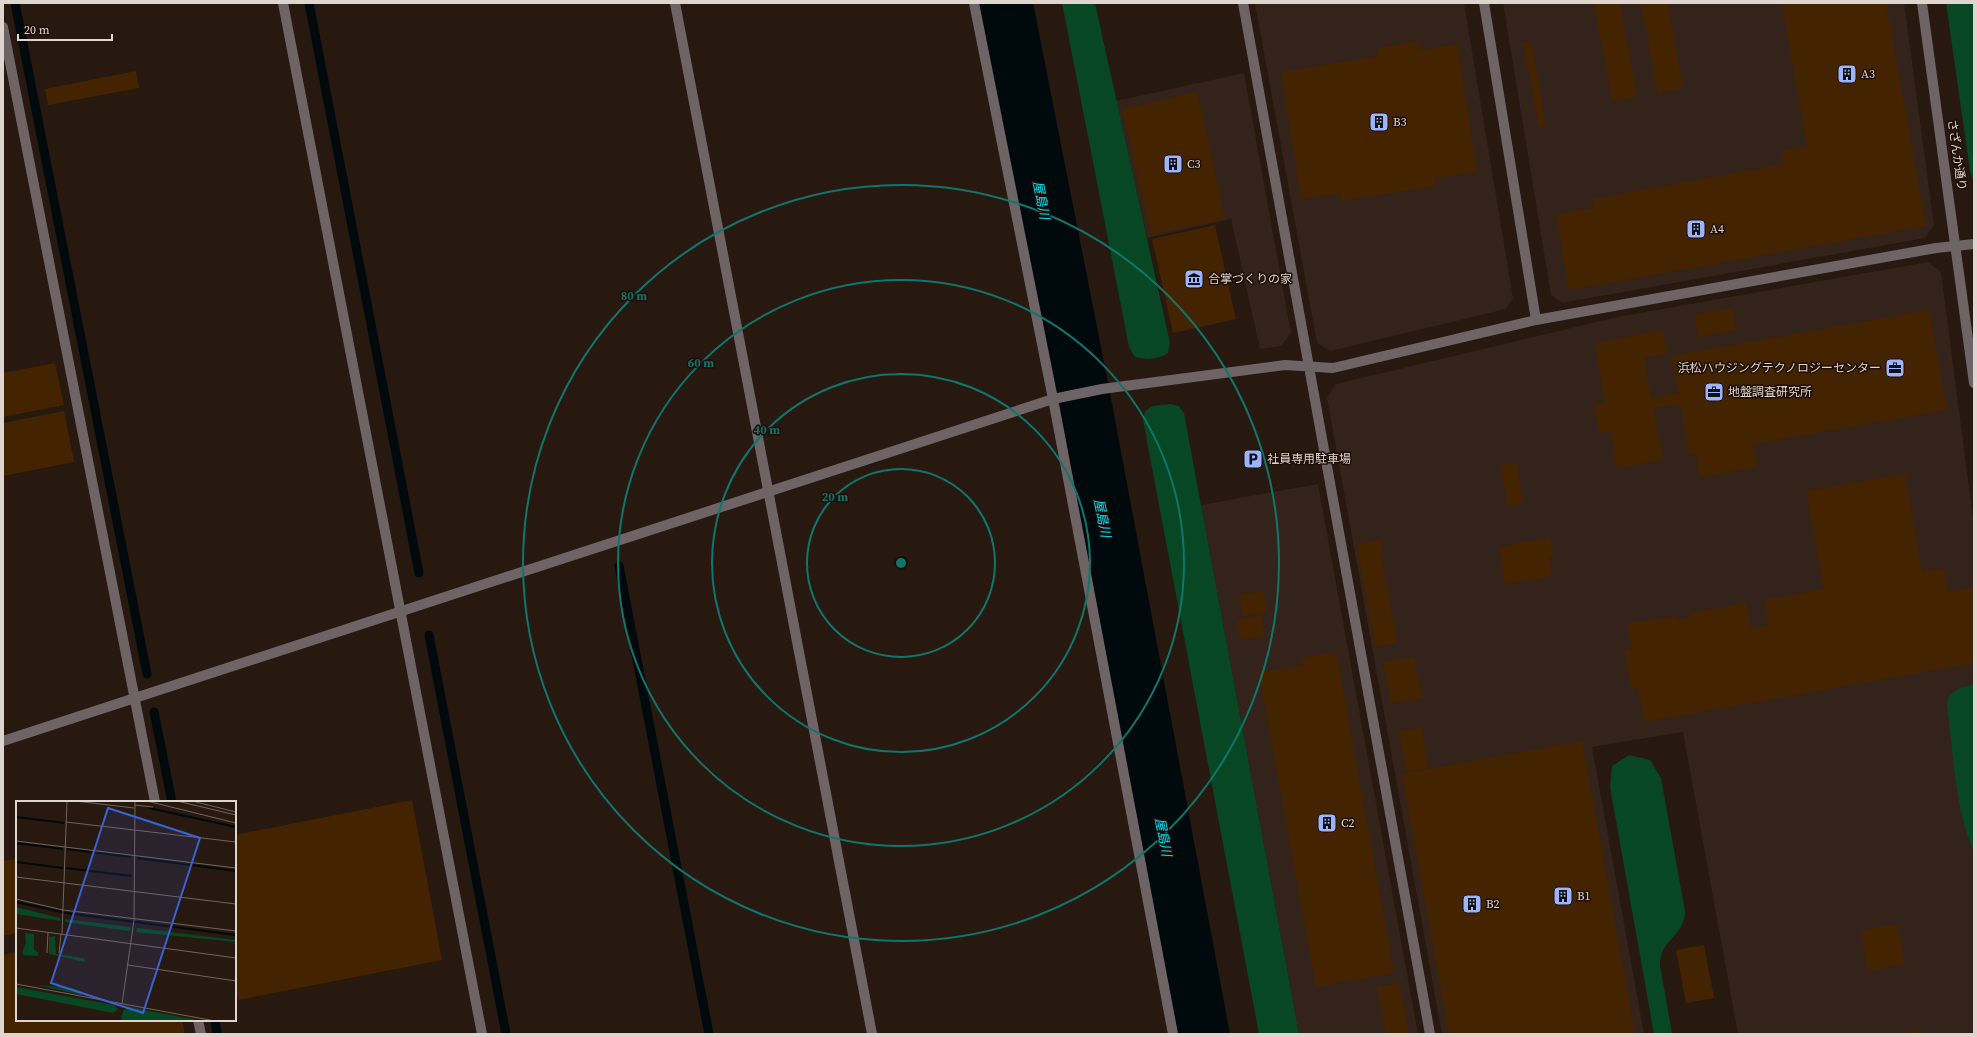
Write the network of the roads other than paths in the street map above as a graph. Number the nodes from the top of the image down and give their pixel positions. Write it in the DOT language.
graph roads {
  1 [pos="283,3"];
  2 [pos="675,3"];
  3 [pos="974,3"];
  4 [pos="1243,3"];
  5 [pos="1484,3"];
  6 [pos="1922,3"];
  7 [pos="3,27"];
  8 [pos="1974,244"];
  9 [pos="1956,246"];
  10 [pos="1536,320"];
  11 [pos="1309,366"];
  12 [pos="1974,383"];
  13 [pos="1056,398"];
  14 [pos="768,492"];
  15 [pos="400,612"];
  16 [pos="135,698"];
  17 [pos="3,741"];
  18 [pos="155,801"];
  19 [pos="198,1021"];
  20 [pos="201,1034"];
  21 [pos="482,1034"];
  22 [pos="872,1034"];
  23 [pos="1173,1034"];
  24 [pos="1430,1034"];
  1 -- 15 [label="street"];
  2 -- 14 [label="street"];
  3 -- 13 [label="street"];
  4 -- 11 [label="street"];
  5 -- 10 [label="street"];
  6 -- 9 [label="street, さざんか通り"];
  7 -- 16 [label="street"];
  8 -- 9 [label="street"];
  9 -- 10 [label="street"];
  9 -- 12 [label="street, さざんか通り"];
  10 -- 11 [label="street"];
  11 -- 13 [label="street"];
  11 -- 24 [label="street"];
  13 -- 14 [label="street"];
  13 -- 23 [label="street"];
  14 -- 15 [label="street"];
  14 -- 22 [label="street"];
  15 -- 16 [label="street"];
  15 -- 21 [label="street"];
  16 -- 17 [label="street"];
  16 -- 18 [label="street"];
  19 -- 20 [label="street"];
}
